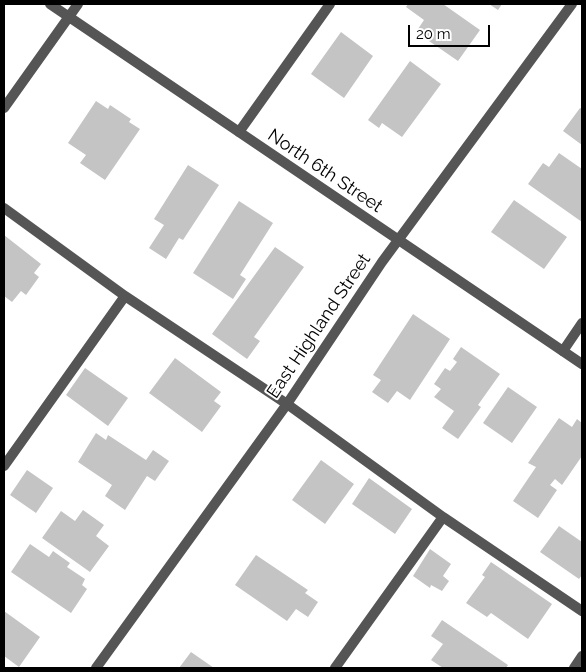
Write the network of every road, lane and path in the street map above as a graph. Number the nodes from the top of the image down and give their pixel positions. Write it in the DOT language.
graph roads {
  1 [pos="50,4"];
  2 [pos="78,4"];
  3 [pos="330,4"];
  4 [pos="572,4"];
  5 [pos="69,16"];
  6 [pos="4,108"];
  7 [pos="239,132"];
  8 [pos="4,208"];
  9 [pos="398,240"];
  10 [pos="125,296"];
  11 [pos="582,323"];
  12 [pos="563,351"];
  13 [pos="582,364"];
  14 [pos="287,404"];
  15 [pos="4,466"];
  16 [pos="443,517"];
  17 [pos="582,611"];
  18 [pos="582,656"];
  19 [pos="96,668"];
  20 [pos="335,668"];
  21 [pos="574,668"];
  1 -- 5 [label="street, North 6th Street"];
  2 -- 5 [label="street"];
  3 -- 7 [label="street"];
  4 -- 9 [label="street, East Highland Street"];
  5 -- 6 [label="street"];
  5 -- 7 [label="street, North 6th Street"];
  7 -- 9 [label="street, North 6th Street"];
  8 -- 10 [label="street"];
  9 -- 12 [label="street, North 6th Street"];
  9 -- 14 [label="street, East Highland Street"];
  10 -- 14 [label="street"];
  10 -- 15 [label="street"];
  11 -- 12 [label="street"];
  12 -- 13 [label="street, North 6th Street"];
  14 -- 16 [label="street"];
  14 -- 19 [label="street, East Highland Street"];
  16 -- 17 [label="street"];
  16 -- 20 [label="street"];
  18 -- 21 [label="street"];
}
